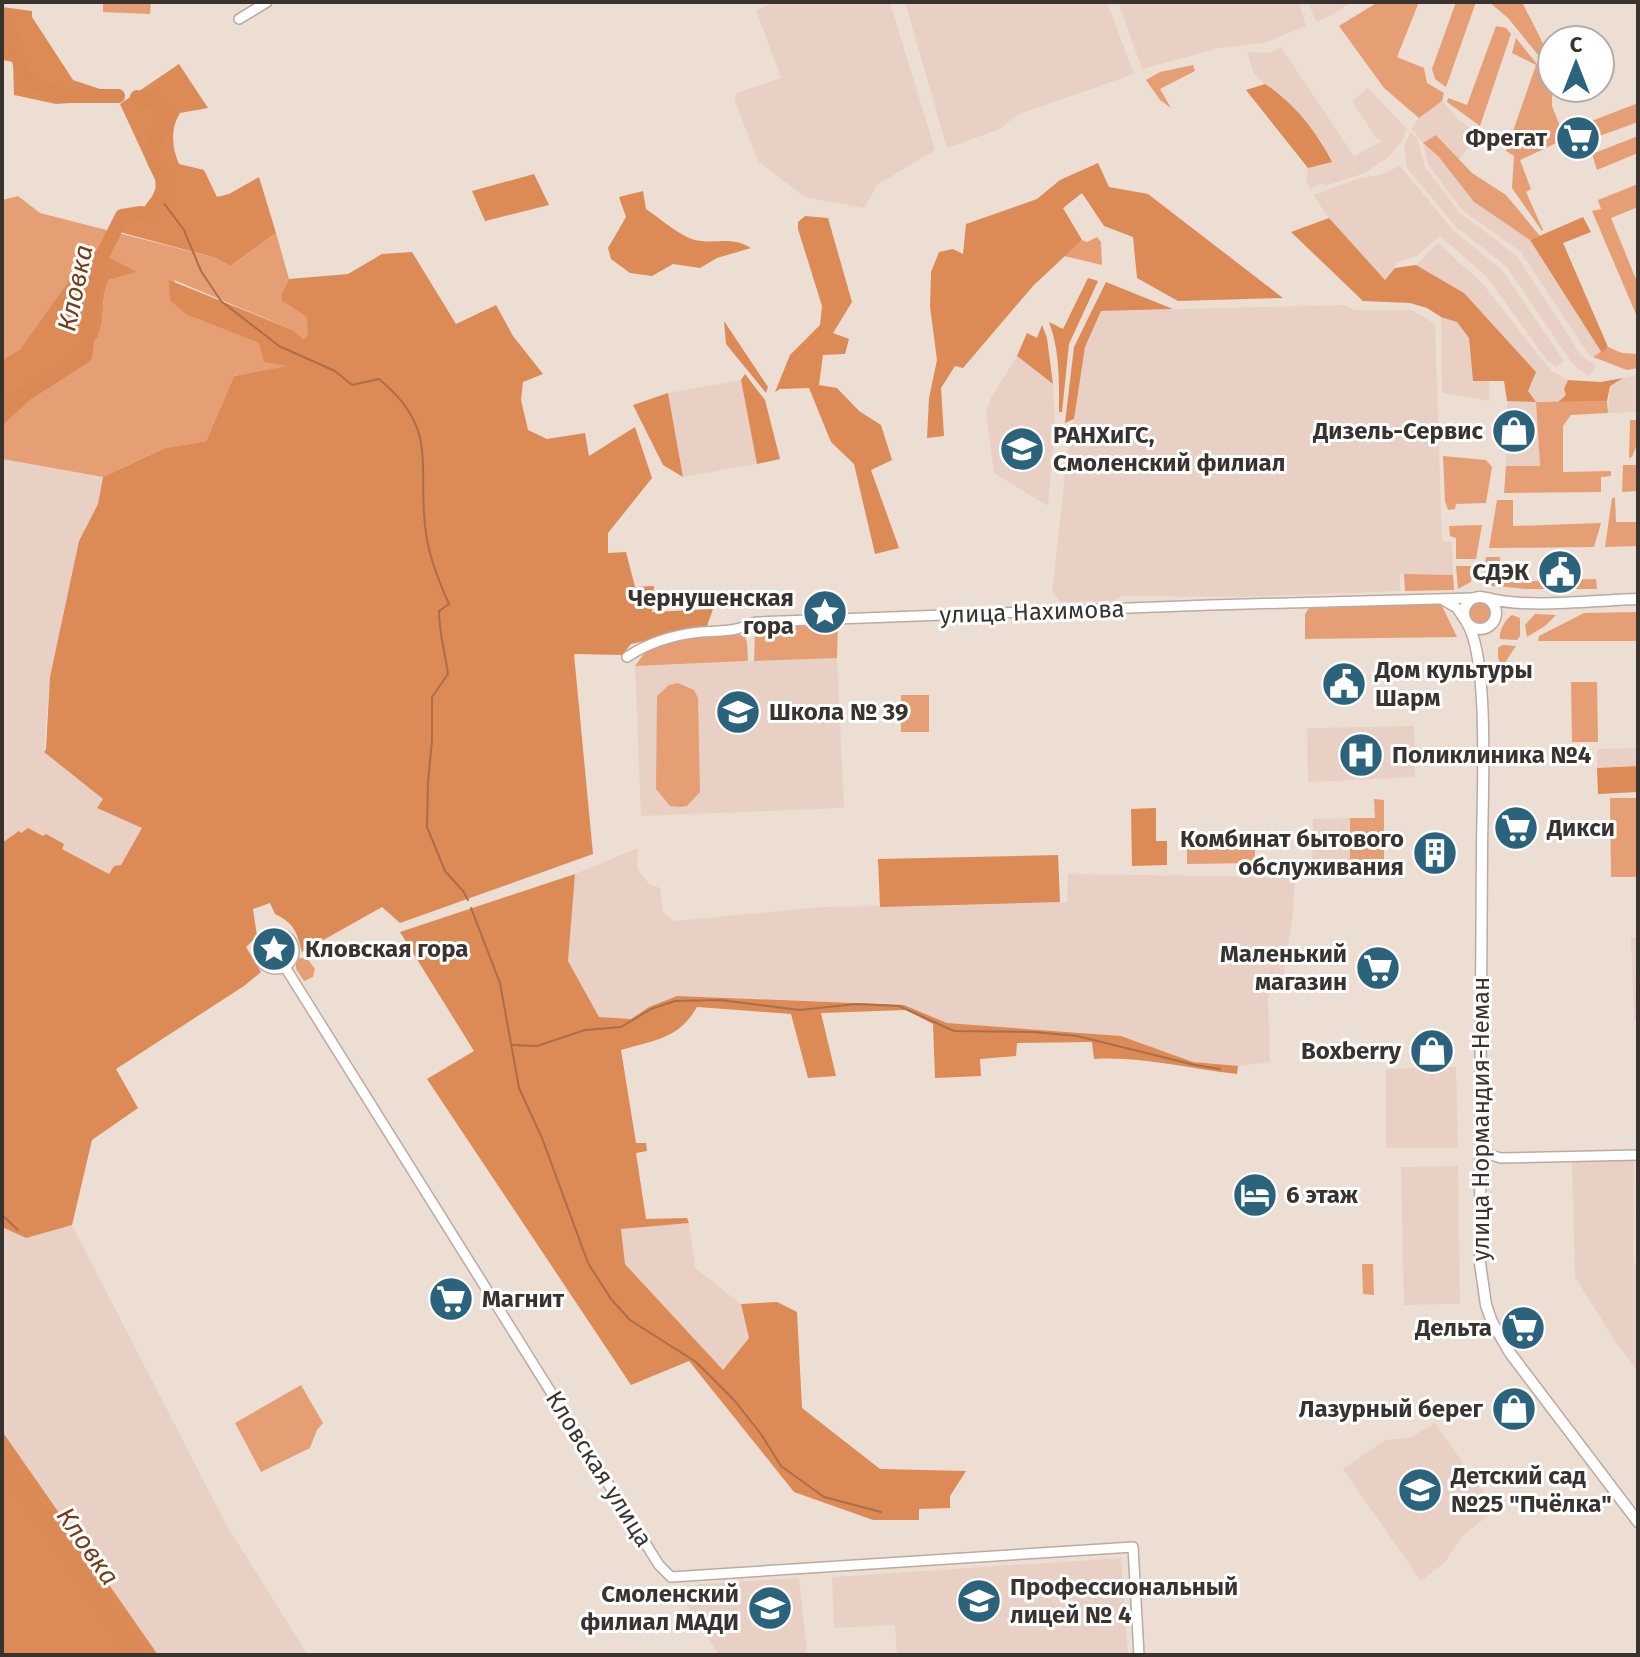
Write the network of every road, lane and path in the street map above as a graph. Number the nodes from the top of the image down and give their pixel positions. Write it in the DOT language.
graph roads {
  1 [pos="267,2"];
  2 [pos="239,19"];
  3 [pos="1473,598"];
  4 [pos="1487,598"];
  5 [pos="1638,599"];
  6 [pos="1443,600"];
  7 [pos="1527,603"];
  8 [pos="1466,621"];
  9 [pos="1494,622"];
  10 [pos="627,657"];
  11 [pos="1480,667"];
  12 [pos="285,967"];
  13 [pos="1480,1152"];
  14 [pos="1638,1155"];
  15 [pos="1638,1522"];
  16 [pos="1139,1655"];
  1 -- 2 [label="street"];
  3 -- 4 [label="main road"];
  3 -- 6 [label="street, улица Нахимова"];
  3 -- 8 [label="main road"];
  4 -- 7 [label="main road"];
  4 -- 9 [label="main road"];
  5 -- 7 [label="main road"];
  6 -- 8 [label="street"];
  6 -- 10 [label="street, улица Нахимова"];
  7 -- 9 [label="main road"];
  8 -- 9 [label="main road"];
  8 -- 11 [label="main road"];
  9 -- 11 [label="main road"];
  11 -- 13 [label="main road, улица Нормандия-Неман"];
  12 -- 16 [label="street, Кловская улица"];
  13 -- 14 [label="street"];
  13 -- 15 [label="main road, улица Нормандия-Неман"];
}
